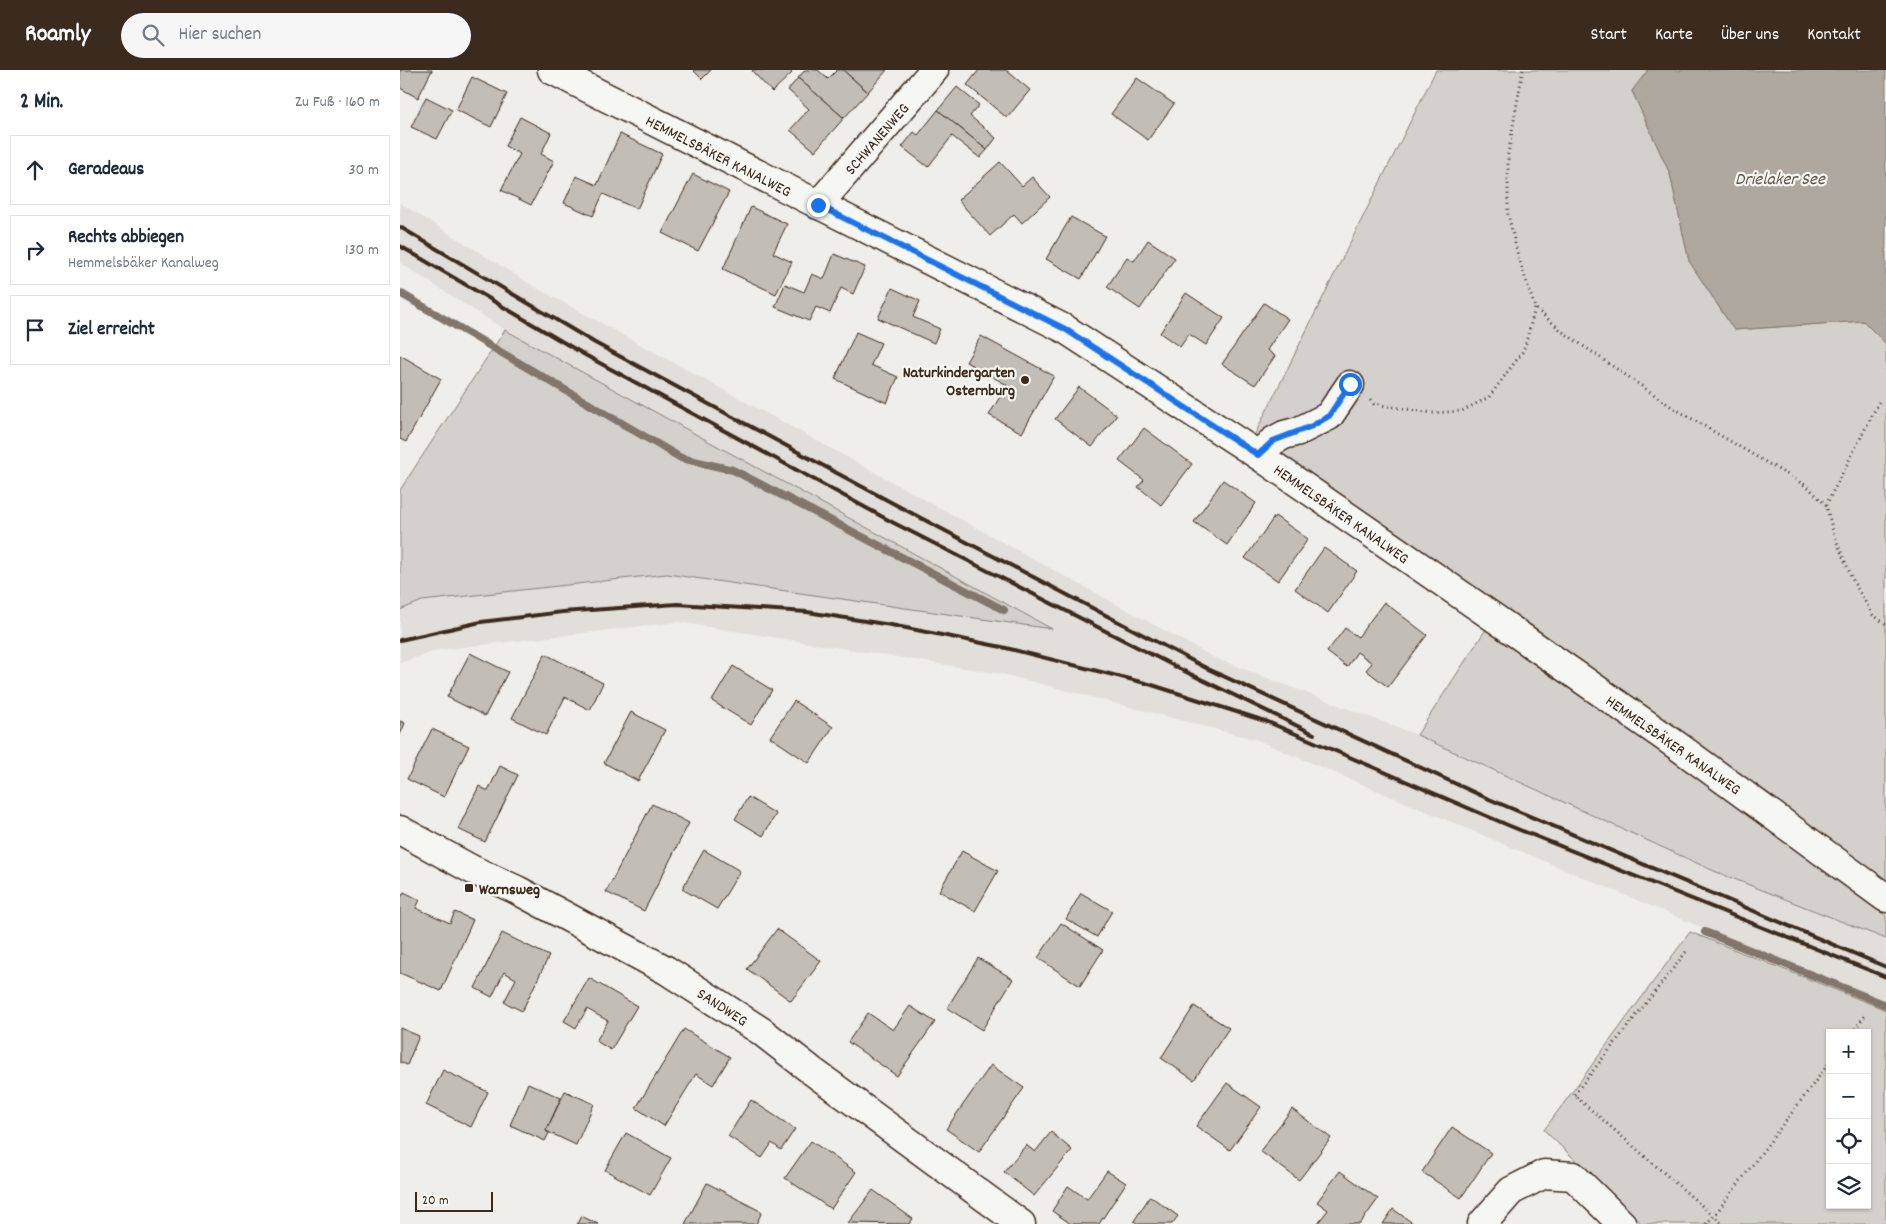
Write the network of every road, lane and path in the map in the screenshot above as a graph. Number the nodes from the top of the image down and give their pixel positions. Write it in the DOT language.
graph roads {
  1 [pos="552,70"];
  2 [pos="934,70"];
  3 [pos="1523,70"];
  4 [pos="818,205"];
  5 [pos="1536,308"];
  6 [pos="1350,384"];
  7 [pos="1879,402"];
  8 [pos="1258,455"];
  9 [pos="1826,506"];
  10 [pos="1886,624"];
  11 [pos="400,830"];
  12 [pos="1886,898"];
  13 [pos="1686,952"];
  14 [pos="1866,1014"];
  15 [pos="1855,1029"];
  16 [pos="1826,1067"];
  17 [pos="1714,1216"];
  18 [pos="1021,1224"];
  19 [pos="1482,1224"];
  20 [pos="1622,1224"];
  21 [pos="1706,1224"];
  22 [pos="1723,1224"];
  1 -- 4 [label="street, HEMMELSBÄKER KANALWEG"];
  2 -- 4 [label="street, SCHWANENWEG"];
  3 -- 5 [label="path"];
  4 -- 8 [label="street, HEMMELSBÄKER KANALWEG"];
  5 -- 6 [label="path"];
  5 -- 9 [label="path"];
  6 -- 8 [label="street"];
  7 -- 9 [label="path"];
  8 -- 12 [label="street, HEMMELSBÄKER KANALWEG"];
  9 -- 10 [label="path"];
  11 -- 18 [label="street, SANDWEG"];
  13 -- 17 [label="path"];
  14 -- 15 [label="path"];
  16 -- 17 [label="path"];
  17 -- 21 [label="path"];
  17 -- 22 [label="path"];
  19 -- 20 [label="street"];
}
